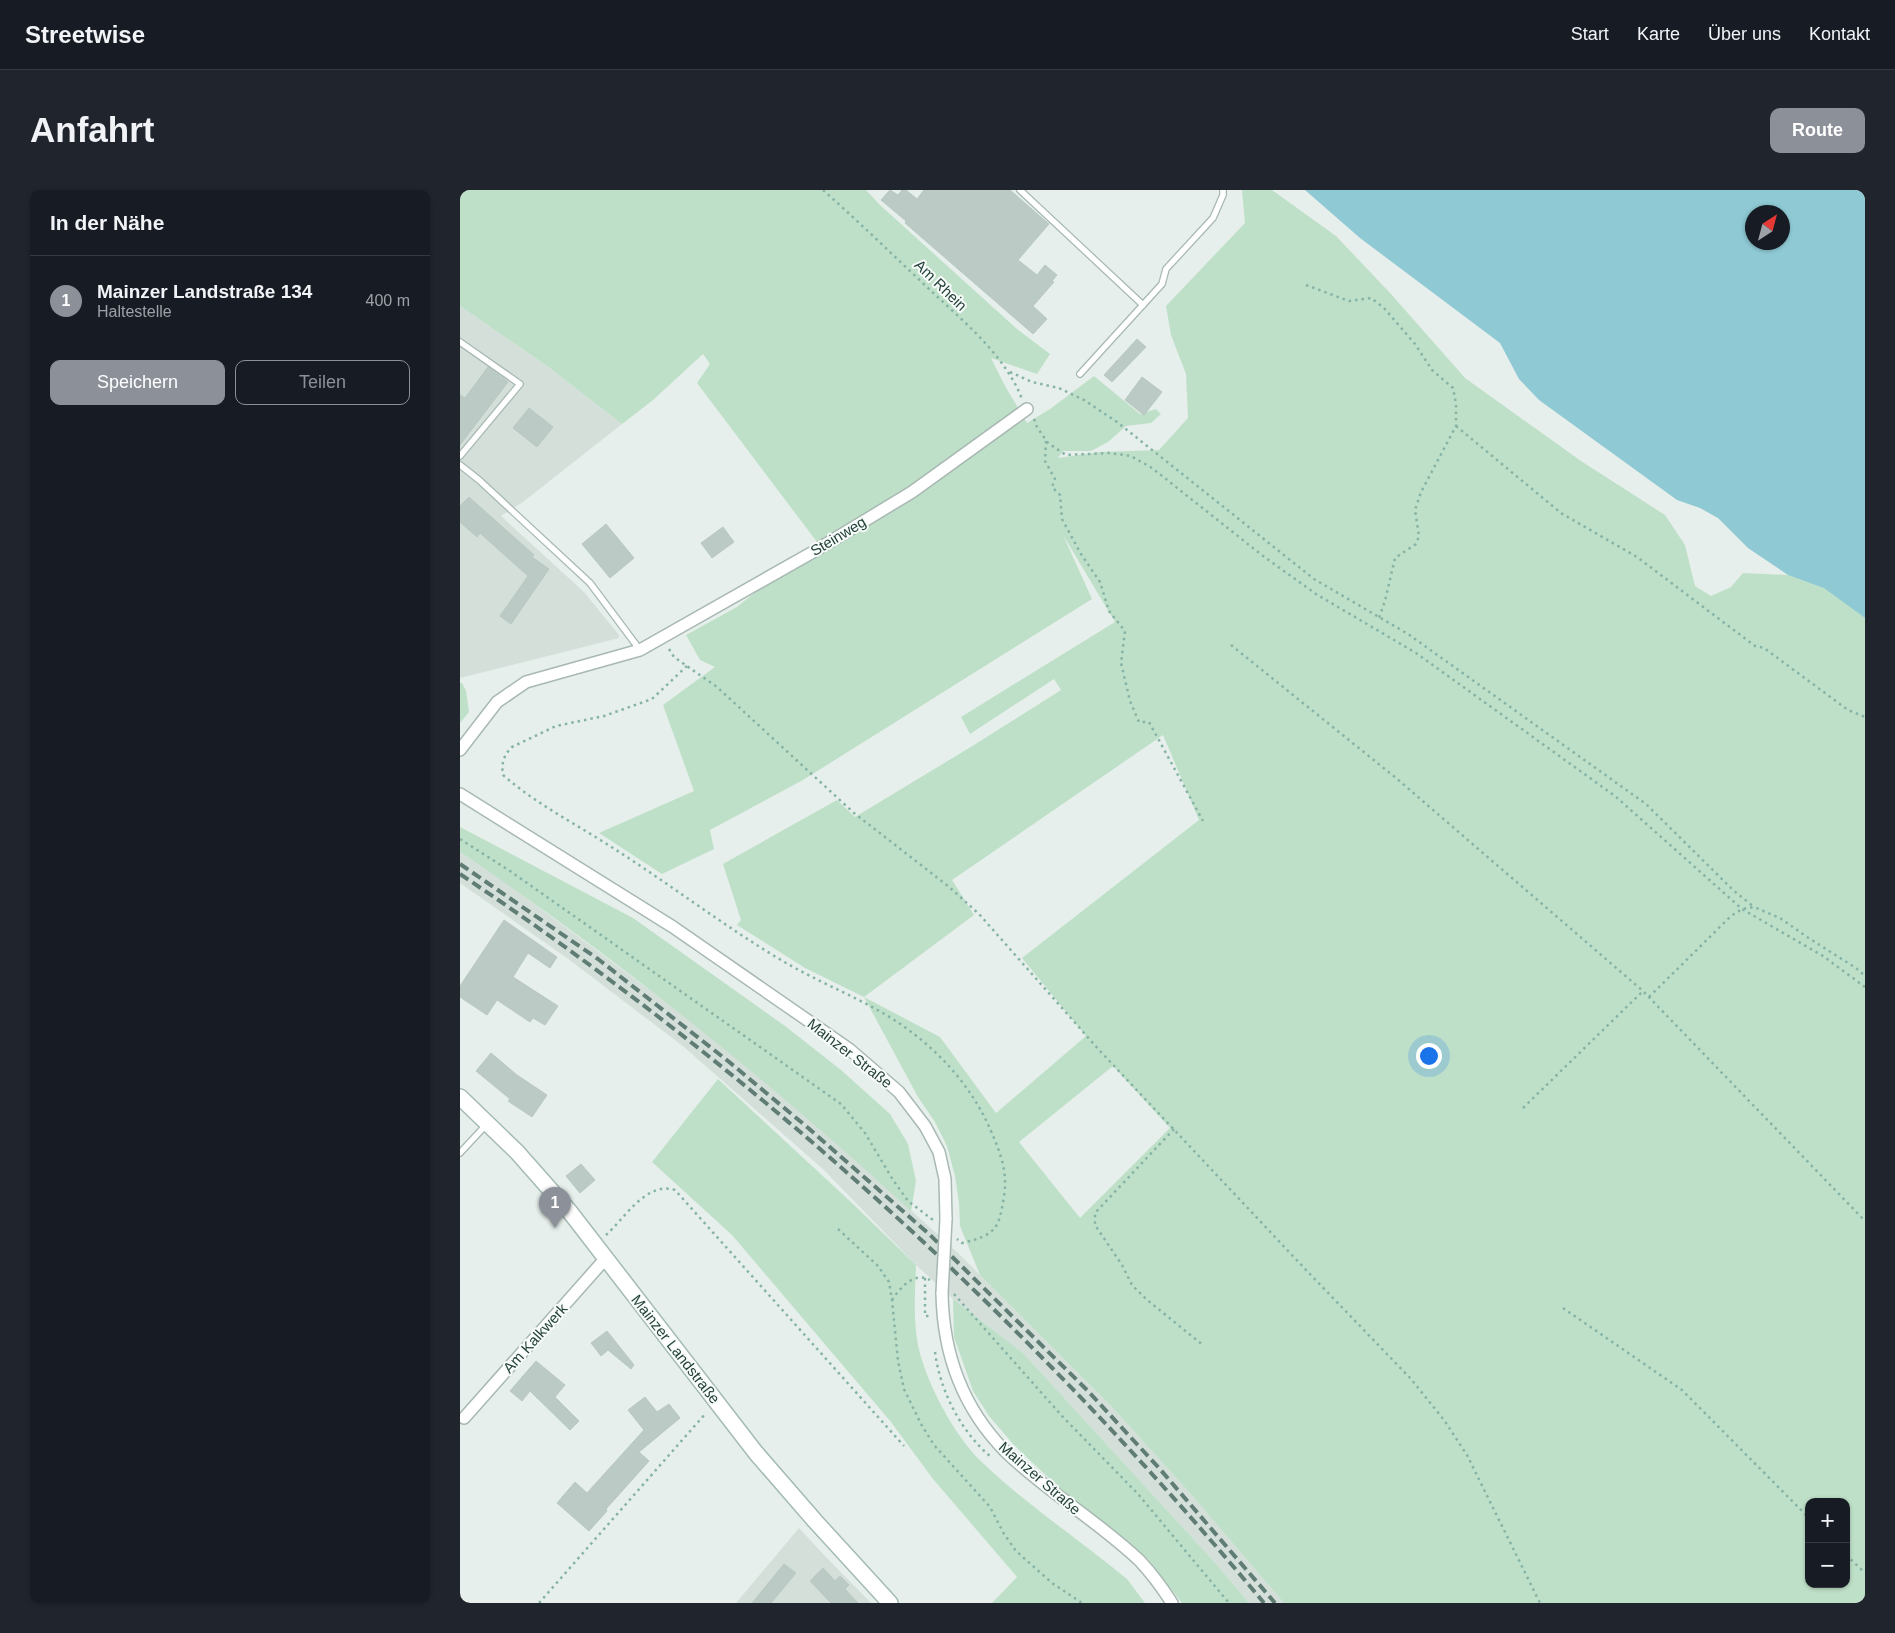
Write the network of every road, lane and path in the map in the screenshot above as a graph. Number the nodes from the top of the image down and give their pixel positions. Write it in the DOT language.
graph roads {
  1 [pos="823,190"];
  2 [pos="1020,190"];
  3 [pos="1223,190"];
  4 [pos="1306,286"];
  5 [pos="1143,305"];
  6 [pos="460,342"];
  7 [pos="1010,372"];
  8 [pos="1080,374"];
  9 [pos="1027,409"];
  10 [pos="1456,426"];
  11 [pos="1046,440"];
  12 [pos="460,456"];
  13 [pos="460,465"];
  14 [pos="1379,618"];
  15 [pos="662,638"];
  16 [pos="1231,645"];
  17 [pos="640,650"];
  18 [pos="688,666"];
  19 [pos="1865,717"];
  20 [pos="460,750"];
  21 [pos="460,794"];
  22 [pos="1203,821"];
  23 [pos="460,839"];
  24 [pos="1754,907"];
  25 [pos="1742,909"];
  26 [pos="1865,976"];
  27 [pos="1865,987"];
  28 [pos="1643,991"];
  29 [pos="1649,997"];
  30 [pos="460,1097"];
  31 [pos="1523,1108"];
  32 [pos="488,1123"];
  33 [pos="1174,1129"];
  34 [pos="460,1153"];
  35 [pos="1865,1221"];
  36 [pos="942,1222"];
  37 [pos="838,1229"];
  38 [pos="954,1237"];
  39 [pos="596,1244"];
  40 [pos="606,1258"];
  41 [pos="925,1278"];
  42 [pos="933,1282"];
  43 [pos="946,1292"];
  44 [pos="892,1300"];
  45 [pos="1563,1308"];
  46 [pos="930,1316"];
  47 [pos="1204,1346"];
  48 [pos="706,1413"];
  49 [pos="464,1418"];
  50 [pos="904,1446"];
  51 [pos="1805,1514"];
  52 [pos="1850,1558"];
  53 [pos="1865,1573"];
  54 [pos="539,1603"];
  55 [pos="890,1603"];
  56 [pos="1082,1603"];
  57 [pos="1172,1603"];
  58 [pos="1228,1603"];
  59 [pos="1540,1603"];
  1 -- 7 [label="path, Am Rhein"];
  2 -- 5 [label="lane"];
  3 -- 5 [label="lane"];
  4 -- 10 [label="path"];
  5 -- 8 [label="lane"];
  6 -- 12 [label="lane"];
  7 -- 9 [label="path, Am Rhein"];
  7 -- 14 [label="path"];
  9 -- 11 [label="path, Am Rhein"];
  9 -- 15 [label="street, Steinweg"];
  10 -- 14 [label="path"];
  10 -- 19 [label="path"];
  11 -- 22 [label="path"];
  11 -- 25 [label="path"];
  13 -- 17 [label="lane"];
  14 -- 24 [label="path"];
  15 -- 17 [label="street, Steinweg"];
  15 -- 18 [label="path"];
  16 -- 28 [label="path"];
  17 -- 20 [label="street, Steinweg"];
  18 -- 33 [label="path"];
  18 -- 38 [label="path"];
  21 -- 36 [label="street, Mainzer Straße"];
  23 -- 36 [label="path"];
  24 -- 25 [label="path"];
  24 -- 26 [label="path"];
  25 -- 27 [label="path"];
  25 -- 29 [label="path"];
  28 -- 29 [label="path"];
  28 -- 31 [label="path"];
  29 -- 35 [label="path"];
  30 -- 32 [label="main road, Mainzer Landstraße"];
  32 -- 34 [label="lane"];
  32 -- 39 [label="main road, Mainzer Landstraße"];
  33 -- 47 [label="path"];
  33 -- 59 [label="path"];
  36 -- 43 [label="street, Mainzer Straße, bridge"];
  37 -- 44 [label="path"];
  39 -- 40 [label="main road, Mainzer Landstraße"];
  39 -- 50 [label="path"];
  40 -- 49 [label="street, Am Kalkwerk"];
  40 -- 55 [label="main road, Mainzer Landstraße"];
  41 -- 42 [label="path"];
  41 -- 44 [label="path"];
  41 -- 46 [label="path"];
  43 -- 57 [label="street, Mainzer Straße"];
  43 -- 58 [label="path"];
  44 -- 56 [label="path"];
  45 -- 51 [label="path"];
  48 -- 54 [label="path"];
  52 -- 53 [label="path"];
}
